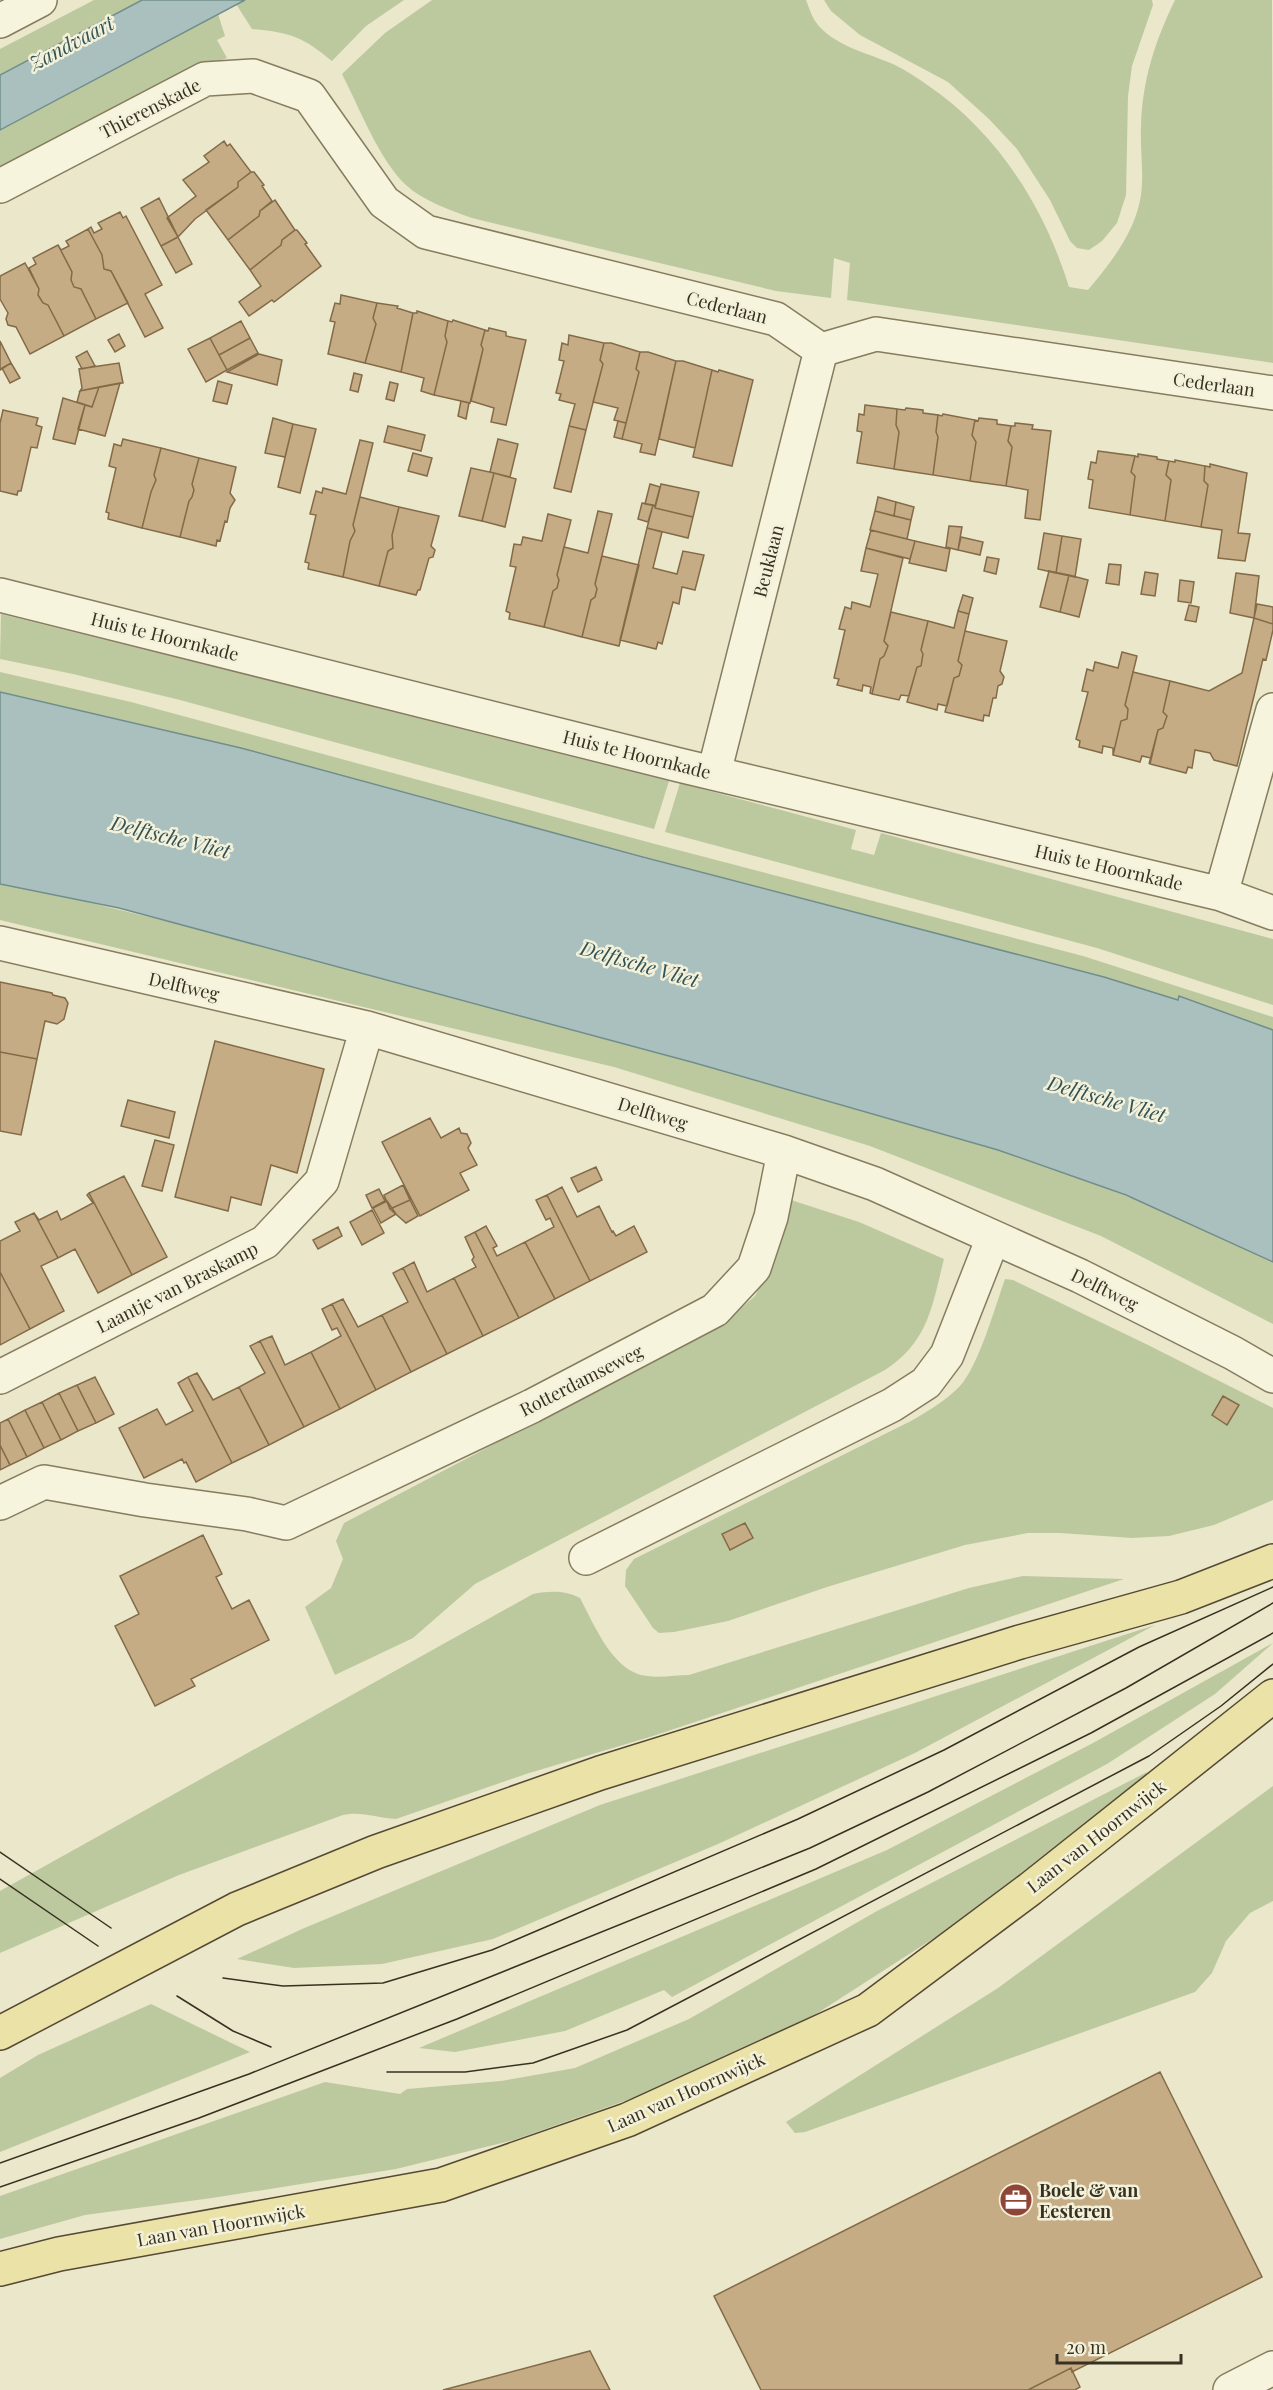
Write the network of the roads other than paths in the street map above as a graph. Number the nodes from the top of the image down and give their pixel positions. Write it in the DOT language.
graph roads {
  1 [pos="40,0"];
  2 [pos="0,21"];
  3 [pos="309,96"];
  4 [pos="0,186"];
  5 [pos="821,350"];
  6 [pos="1273,393"];
  7 [pos="0,595"];
  8 [pos="1273,710"];
  9 [pos="714,773"];
  10 [pos="1221,894"];
  11 [pos="1273,913"];
  12 [pos="0,943"];
  13 [pos="367,1028"];
  14 [pos="784,1152"];
  15 [pos="993,1238"];
  16 [pos="1273,1376"];
  17 [pos="0,1377"];
  18 [pos="0,1503"];
  19 [pos="586,1558"];
  20 [pos="1273,1561"];
  21 [pos="1273,1696"];
  22 [pos="0,2033"];
  23 [pos="0,2269"];
  24 [pos="1273,2368"];
  25 [pos="1230,2390"];
  1 -- 2 [label="street"];
  3 -- 4 [label="street, Thierenskade"];
  3 -- 5 [label="street, Cederlaan"];
  5 -- 6 [label="street, Cederlaan"];
  5 -- 9 [label="street, Beuklaan"];
  7 -- 9 [label="street, Huis te Hoornkade"];
  8 -- 10 [label="street"];
  9 -- 10 [label="street, Huis te Hoornkade"];
  10 -- 11 [label="street, Huis te Hoornkade"];
  12 -- 13 [label="street, Delftweg"];
  13 -- 14 [label="street, Delftweg"];
  13 -- 17 [label="street, Laantje van Braskamp"];
  14 -- 15 [label="street, Delftweg"];
  14 -- 18 [label="street, Rotterdamseweg"];
  15 -- 16 [label="street, Delftweg"];
  15 -- 19 [label="street"];
  20 -- 22 [label="main road"];
  21 -- 23 [label="main road, Laan van Hoornwijck"];
  24 -- 25 [label="street"];
}
